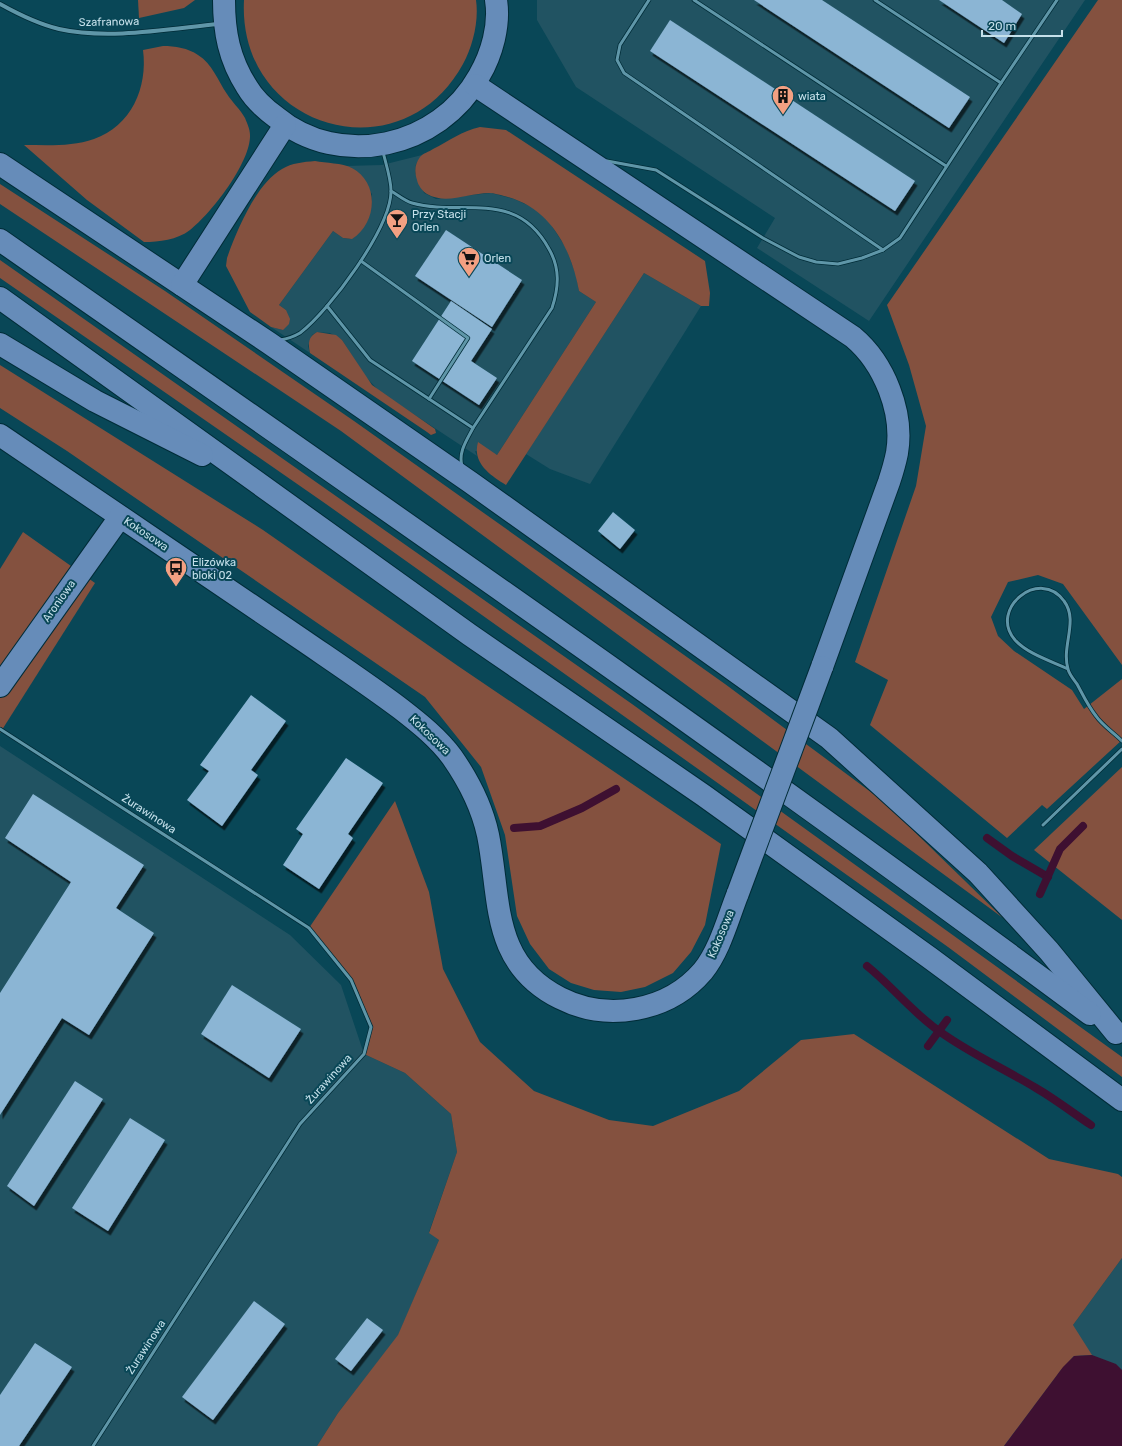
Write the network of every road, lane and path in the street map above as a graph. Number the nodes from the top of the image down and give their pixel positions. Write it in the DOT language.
graph roads {
  1 [pos="224,0"];
  2 [pos="496,0"];
  3 [pos="649,0"];
  4 [pos="694,0"];
  5 [pos="875,0"];
  6 [pos="1057,0"];
  7 [pos="0,4"];
  8 [pos="224,23"];
  9 [pos="1001,82"];
  10 [pos="475,85"];
  11 [pos="285,125"];
  12 [pos="382,145"];
  13 [pos="606,161"];
  14 [pos="0,164"];
  15 [pos="946,166"];
  16 [pos="391,192"];
  17 [pos="0,240"];
  18 [pos="883,250"];
  19 [pos="361,261"];
  20 [pos="182,285"];
  21 [pos="0,298"];
  22 [pos="327,306"];
  23 [pos="269,343"];
  24 [pos="0,344"];
  25 [pos="430,399"];
  26 [pos="473,428"];
  27 [pos="0,435"];
  28 [pos="470,482"];
  29 [pos="265,488"];
  30 [pos="120,517"];
  31 [pos="1068,669"];
  32 [pos="0,686"];
  33 [pos="0,729"];
  34 [pos="1122,741"];
  35 [pos="1122,749"];
  36 [pos="1043,825"];
  37 [pos="1119,1036"];
  38 [pos="1122,1100"];
  39 [pos="93,1446"];
  1 -- 8 [label="main road"];
  2 -- 10 [label="main road"];
  3 -- 18 [label="lane"];
  4 -- 15 [label="lane"];
  5 -- 9 [label="lane"];
  6 -- 9 [label="lane"];
  7 -- 8 [label="street, Szafranowa"];
  8 -- 11 [label="main road"];
  9 -- 15 [label="lane"];
  10 -- 12 [label="main road"];
  10 -- 30 [label="main road, Kokosowa, bridge"];
  11 -- 12 [label="main road"];
  11 -- 20 [label="main road"];
  12 -- 16 [label="lane"];
  13 -- 18 [label="lane"];
  14 -- 20 [label="main road"];
  15 -- 18 [label="lane"];
  16 -- 19 [label="lane"];
  16 -- 26 [label="lane"];
  17 -- 37 [label="main road"];
  19 -- 22 [label="lane"];
  19 -- 25 [label="lane"];
  20 -- 23 [label="main road"];
  21 -- 29 [label="main road"];
  22 -- 23 [label="lane"];
  22 -- 25 [label="lane"];
  23 -- 28 [label="main road"];
  24 -- 29 [label="main road"];
  25 -- 26 [label="lane"];
  26 -- 28 [label="lane"];
  27 -- 30 [label="main road, Kokosowa"];
  28 -- 37 [label="main road"];
  29 -- 38 [label="main road"];
  30 -- 32 [label="main road, Aroniowa"];
  31 -- 31 [label="lane"];
  31 -- 34 [label="lane"];
  33 -- 39 [label="lane, Żurawinowa"];
  35 -- 36 [label="lane"];
}
